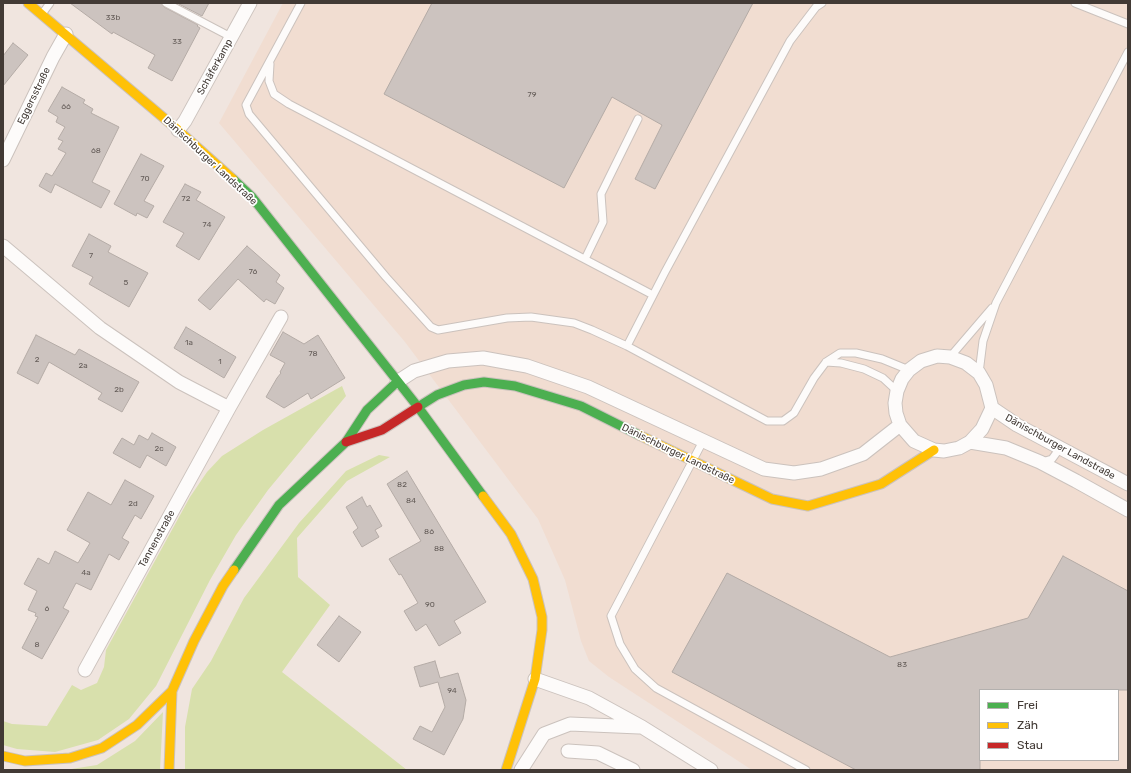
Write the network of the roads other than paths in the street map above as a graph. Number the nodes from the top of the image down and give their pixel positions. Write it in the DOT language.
graph roads {
  1 [pos="28,3"];
  2 [pos="50,3"];
  3 [pos="166,3"];
  4 [pos="250,3"];
  5 [pos="301,3"];
  6 [pos="822,3"];
  7 [pos="1075,3"];
  8 [pos="42,14"];
  9 [pos="1128,24"];
  10 [pos="66,34"];
  11 [pos="231,37"];
  12 [pos="1128,52"];
  13 [pos="271,59"];
  14 [pos="638,119"];
  15 [pos="178,130"];
  16 [pos="3,160"];
  17 [pos="3,246"];
  18 [pos="586,259"];
  19 [pos="653,295"];
  20 [pos="996,303"];
  21 [pos="281,317"];
  22 [pos="627,346"];
  23 [pos="950,357"];
  24 [pos="826,362"];
  25 [pos="909,370"];
  26 [pos="979,373"];
  27 [pos="397,382"];
  28 [pos="896,391"];
  29 [pos="418,407"];
  30 [pos="229,408"];
  31 [pos="992,408"];
  32 [pos="900,425"];
  33 [pos="346,442"];
  34 [pos="703,442"];
  35 [pos="970,442"];
  36 [pos="1060,448"];
  37 [pos="934,450"];
  38 [pos="693,461"];
  39 [pos="1040,462"];
  40 [pos="1128,484"];
  41 [pos="1128,510"];
  42 [pos="85,670"];
  43 [pos="536,679"];
  44 [pos="172,691"];
  45 [pos="642,727"];
  46 [pos="568,751"];
  47 [pos="3,756"];
  48 [pos="169,770"];
  49 [pos="506,770"];
  50 [pos="521,770"];
  51 [pos="633,770"];
  52 [pos="711,770"];
  53 [pos="806,770"];
  1 -- 8 [label="main road, Dänischburger Landstraße"];
  2 -- 8 [label="lane"];
  3 -- 11 [label="lane"];
  4 -- 11 [label="street, Schäferkamp"];
  5 -- 13 [label="lane"];
  6 -- 19 [label="lane"];
  7 -- 9 [label="lane"];
  8 -- 10 [label="main road, Dänischburger Landstraße"];
  10 -- 15 [label="main road, Dänischburger Landstraße"];
  10 -- 16 [label="street, Eggersstraße"];
  11 -- 15 [label="street, Schäferkamp"];
  12 -- 20 [label="lane"];
  13 -- 18 [label="lane"];
  13 -- 22 [label="lane"];
  14 -- 18 [label="lane"];
  15 -- 27 [label="main road, Dänischburger Landstraße"];
  17 -- 30 [label="street"];
  18 -- 19 [label="lane"];
  19 -- 22 [label="lane"];
  20 -- 23 [label="lane"];
  20 -- 26 [label="lane"];
  21 -- 30 [label="street, Tannenstraße"];
  22 -- 24 [label="lane"];
  23 -- 25 [label="street"];
  23 -- 26 [label="street"];
  24 -- 25 [label="lane"];
  24 -- 28 [label="lane"];
  25 -- 28 [label="street"];
  26 -- 31 [label="street"];
  27 -- 29 [label="main road, Dänischburger Landstraße"];
  27 -- 33 [label="main road"];
  27 -- 34 [label="street"];
  28 -- 32 [label="street"];
  29 -- 33 [label="main road"];
  29 -- 38 [label="main road, Dänischburger Landstraße"];
  29 -- 43 [label="main road, Dänischburger Landstraße"];
  30 -- 42 [label="street, Tannenstraße"];
  31 -- 35 [label="street"];
  31 -- 36 [label="street, Dänischburger Landstraße"];
  32 -- 34 [label="street"];
  32 -- 37 [label="street"];
  33 -- 44 [label="main road"];
  34 -- 38 [label="lane"];
  35 -- 37 [label="street"];
  35 -- 39 [label="street"];
  36 -- 39 [label="lane"];
  36 -- 40 [label="street, Dänischburger Landstraße"];
  37 -- 38 [label="main road, Dänischburger Landstraße"];
  38 -- 53 [label="lane"];
  39 -- 41 [label="street"];
  43 -- 45 [label="street"];
  43 -- 49 [label="main road, Dänischburger Landstraße"];
  44 -- 47 [label="main road"];
  44 -- 48 [label="main road"];
  45 -- 50 [label="street"];
  45 -- 52 [label="street"];
  46 -- 51 [label="street"];
}
